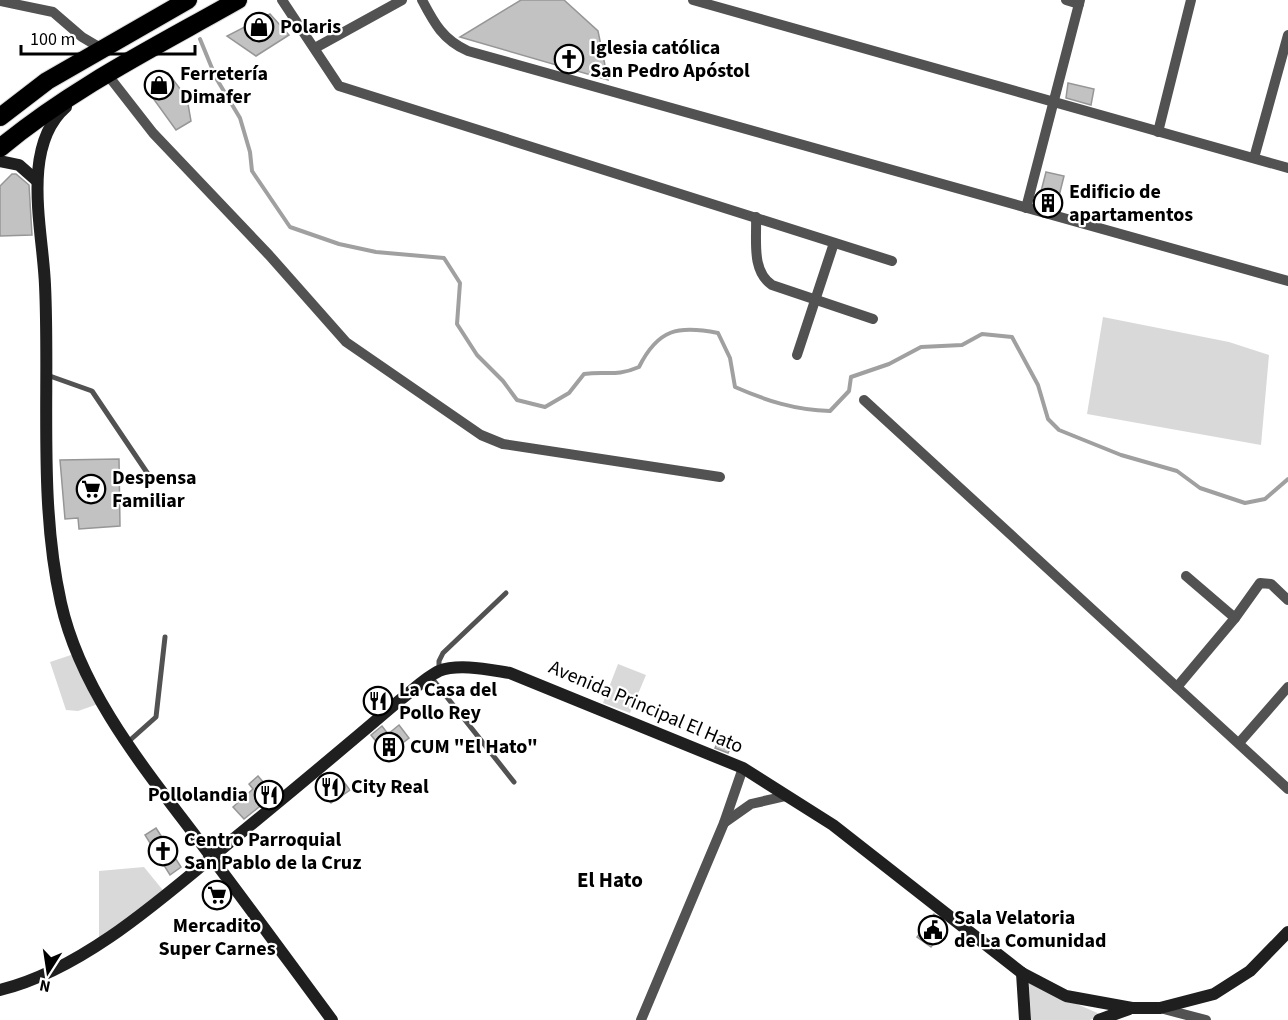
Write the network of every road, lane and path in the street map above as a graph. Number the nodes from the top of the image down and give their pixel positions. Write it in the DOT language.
graph roads {
  1 [pos="0,0"];
  2 [pos="55,0"];
  3 [pos="188,0"];
  4 [pos="238,0"];
  5 [pos="282,0"];
  6 [pos="402,0"];
  7 [pos="422,0"];
  8 [pos="693,0"];
  9 [pos="1066,0"];
  10 [pos="1191,0"];
  11 [pos="1080,2"];
  12 [pos="53,12"];
  13 [pos="1288,35"];
  14 [pos="315,48"];
  15 [pos="104,50"];
  16 [pos="107,74"];
  17 [pos="85,86"];
  18 [pos="1052,102"];
  19 [pos="0,117"];
  20 [pos="1158,132"];
  21 [pos="0,148"];
  22 [pos="1254,158"];
  23 [pos="0,161"];
  24 [pos="1288,168"];
  25 [pos="36,180"];
  26 [pos="1026,208"];
  27 [pos="756,217"];
  28 [pos="834,243"];
  29 [pos="892,261"];
  30 [pos="1288,281"];
  31 [pos="815,299"];
  32 [pos="873,319"];
  33 [pos="797,355"];
  34 [pos="47,375"];
  35 [pos="864,400"];
  36 [pos="150,477"];
  37 [pos="720,477"];
  38 [pos="1186,576"];
  39 [pos="506,593"];
  40 [pos="1288,600"];
  41 [pos="1235,618"];
  42 [pos="165,637"];
  43 [pos="435,674"];
  44 [pos="1177,687"];
  45 [pos="1288,687"];
  46 [pos="127,742"];
  47 [pos="1239,743"];
  48 [pos="743,768"];
  49 [pos="514,782"];
  50 [pos="1288,789"];
  51 [pos="786,796"];
  52 [pos="724,823"];
  53 [pos="212,857"];
  54 [pos="1288,932"];
  55 [pos="1022,973"];
  56 [pos="0,990"];
  57 [pos="1132,1008"];
  58 [pos="1160,1008"];
  59 [pos="332,1020"];
  60 [pos="640,1020"];
  61 [pos="1025,1020"];
  62 [pos="1099,1020"];
  63 [pos="1206,1020"];
  1 -- 12 [label="street"];
  2 -- 12 [label="street"];
  3 -- 15 [label="highway"];
  4 -- 16 [label="highway"];
  5 -- 14 [label="street"];
  6 -- 14 [label="street"];
  7 -- 26 [label="street"];
  8 -- 18 [label="street"];
  9 -- 11 [label="street"];
  10 -- 20 [label="street"];
  11 -- 18 [label="street"];
  12 -- 15 [label="street"];
  13 -- 22 [label="street"];
  14 -- 27 [label="street"];
  15 -- 19 [label="highway"];
  16 -- 17 [label="highway"];
  16 -- 37 [label="street"];
  17 -- 21 [label="highway"];
  17 -- 25 [label="street"];
  18 -- 20 [label="street"];
  18 -- 26 [label="street"];
  20 -- 22 [label="street"];
  22 -- 24 [label="street"];
  23 -- 25 [label="street"];
  25 -- 34 [label="street"];
  26 -- 30 [label="street"];
  27 -- 28 [label="street"];
  27 -- 31 [label="street"];
  28 -- 29 [label="street"];
  28 -- 31 [label="street"];
  31 -- 32 [label="street"];
  31 -- 33 [label="street"];
  34 -- 36 [label="lane"];
  34 -- 46 [label="street"];
  35 -- 44 [label="street"];
  38 -- 41 [label="street"];
  39 -- 43 [label="lane"];
  40 -- 41 [label="street"];
  41 -- 44 [label="street"];
  42 -- 46 [label="lane"];
  43 -- 48 [label="street, Avenida Principal El Hato"];
  43 -- 49 [label="lane"];
  43 -- 53 [label="street"];
  44 -- 47 [label="street"];
  45 -- 47 [label="street"];
  46 -- 53 [label="street"];
  47 -- 50 [label="street"];
  48 -- 51 [label="street, Avenida Principal El Hato"];
  48 -- 52 [label="street"];
  51 -- 52 [label="street"];
  51 -- 55 [label="street, Avenida Principal El Hato"];
  52 -- 60 [label="street"];
  53 -- 56 [label="street"];
  53 -- 59 [label="street"];
  54 -- 58 [label="street, Avenida Principal El Hato"];
  55 -- 57 [label="street, Avenida Principal El Hato"];
  55 -- 61 [label="street"];
  57 -- 58 [label="street, Avenida Principal El Hato"];
  57 -- 62 [label="street"];
  58 -- 63 [label="street"];
}
